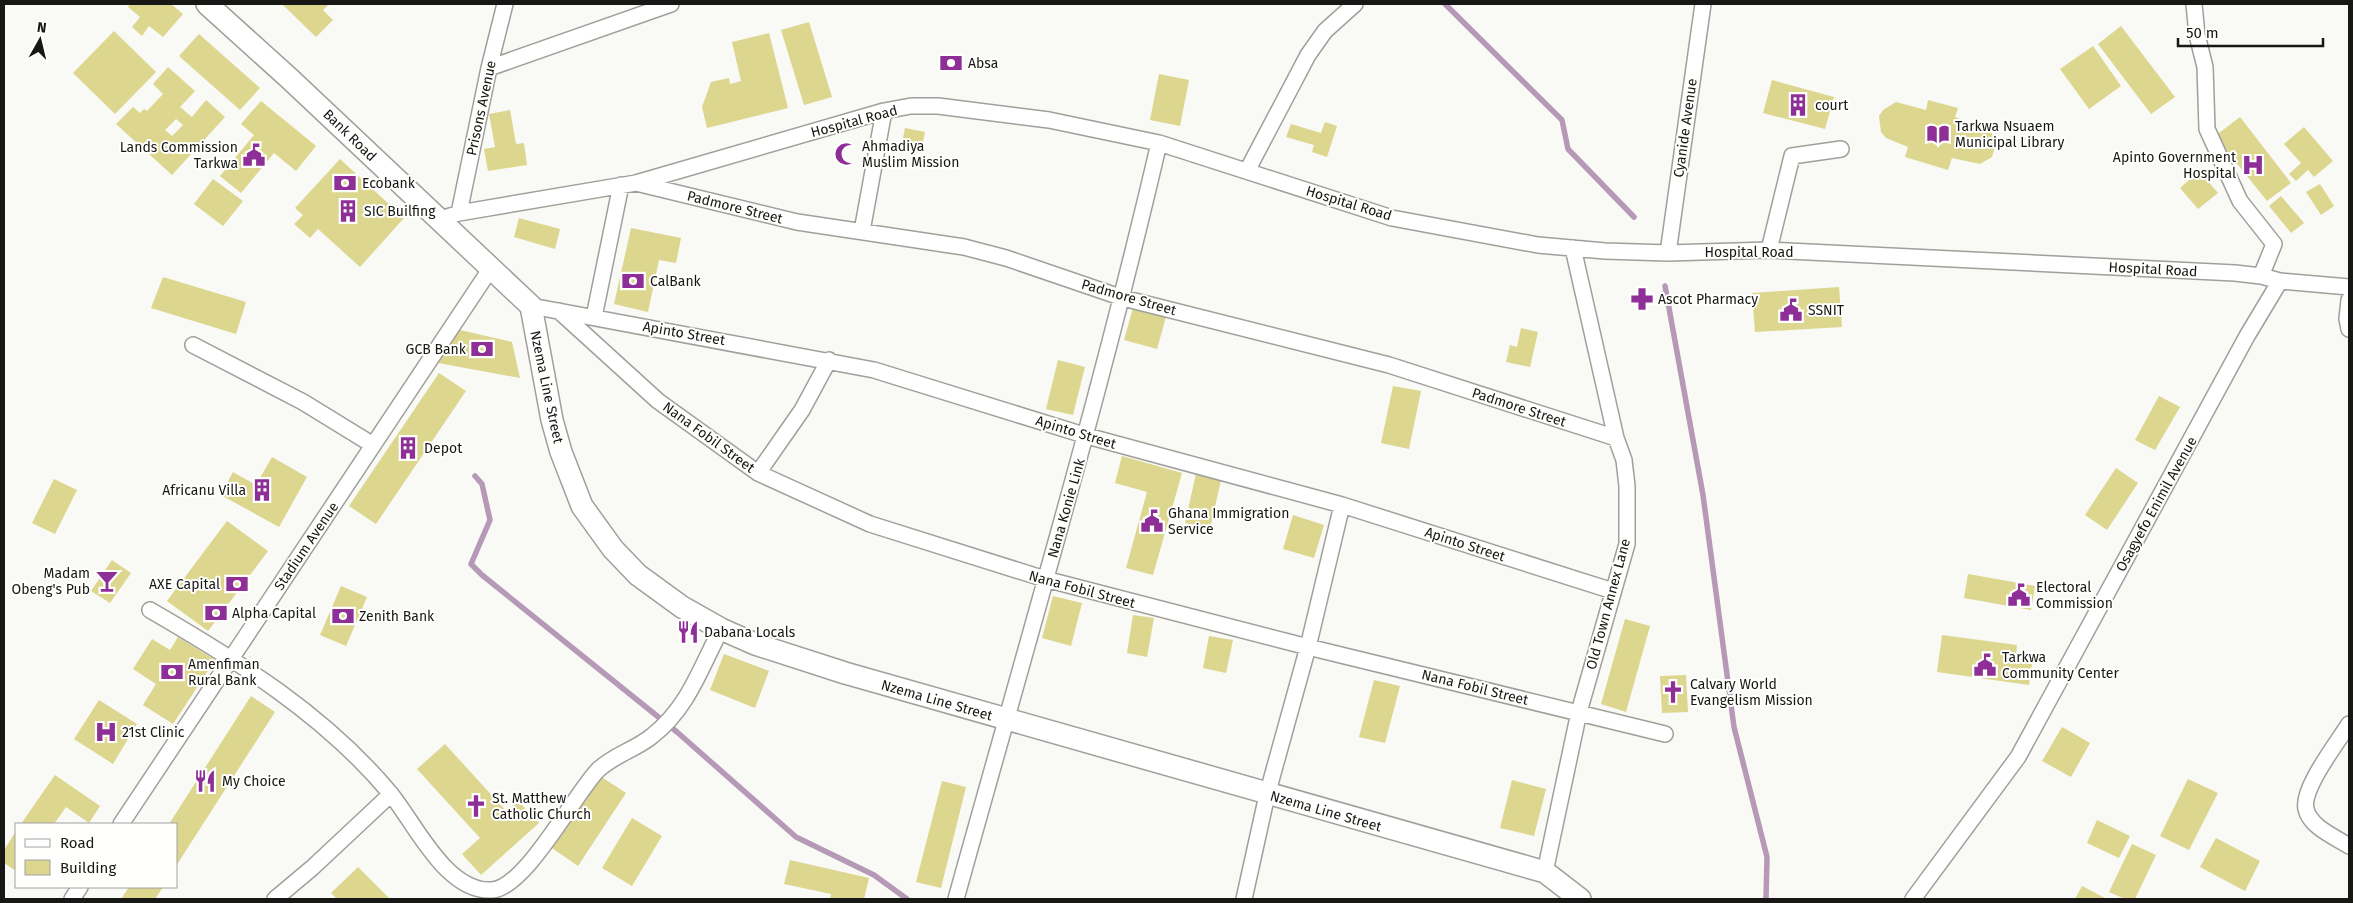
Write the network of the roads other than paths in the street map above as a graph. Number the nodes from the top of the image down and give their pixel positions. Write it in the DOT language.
graph roads {
  1 [pos="207,4"];
  2 [pos="504,4"];
  3 [pos="671,4"];
  4 [pos="1355,4"];
  5 [pos="1703,4"];
  6 [pos="2194,4"];
  7 [pos="488,68"];
  8 [pos="884,111"];
  9 [pos="1159,143"];
  10 [pos="1841,149"];
  11 [pos="1247,171"];
  12 [pos="636,183"];
  13 [pos="621,185"];
  14 [pos="459,213"];
  15 [pos="438,220"];
  16 [pos="862,232"];
  17 [pos="1573,248"];
  18 [pos="1769,250"];
  19 [pos="1668,253"];
  20 [pos="491,268"];
  21 [pos="2261,276"];
  22 [pos="2280,281"];
  23 [pos="2349,287"];
  24 [pos="1123,298"];
  25 [pos="2349,300"];
  26 [pos="531,306"];
  27 [pos="559,311"];
  28 [pos="594,317"];
  29 [pos="2349,329"];
  30 [pos="193,344"];
  31 [pos="829,360"];
  32 [pos="1087,436"];
  33 [pos="1616,438"];
  34 [pos="373,445"];
  35 [pos="758,473"];
  36 [pos="1342,505"];
  37 [pos="1045,579"];
  38 [pos="1613,591"];
  39 [pos="150,610"];
  40 [pos="721,629"];
  41 [pos="1308,647"];
  42 [pos="230,660"];
  43 [pos="1579,712"];
  44 [pos="1006,719"];
  45 [pos="2349,724"];
  46 [pos="1665,734"];
  47 [pos="391,794"];
  48 [pos="1267,795"];
  49 [pos="123,823"];
  50 [pos="2349,846"];
  51 [pos="1545,872"];
  52 [pos="79,888"];
  53 [pos="72,899"];
  54 [pos="275,899"];
  55 [pos="956,899"];
  56 [pos="1244,899"];
  57 [pos="1580,899"];
  58 [pos="1913,899"];
  1 -- 15 [label="street, Bank Road"];
  2 -- 7 [label="street, Prisons Avenue"];
  3 -- 7 [label="street"];
  4 -- 11 [label="street"];
  5 -- 19 [label="street, Cyanide Avenue"];
  6 -- 21 [label="street"];
  7 -- 14 [label="street, Prisons Avenue"];
  8 -- 9 [label="street, Hospital Road"];
  8 -- 12 [label="street, Hospital Road"];
  8 -- 16 [label="street"];
  9 -- 11 [label="street, Hospital Road"];
  9 -- 24 [label="street, Nana Konie Link"];
  10 -- 18 [label="street"];
  11 -- 17 [label="street, Hospital Road"];
  12 -- 13 [label="street, Hospital Road"];
  12 -- 16 [label="street, Padmore Street"];
  13 -- 14 [label="street, Hospital Road"];
  13 -- 28 [label="street"];
  14 -- 15 [label="street, Hospital Road"];
  15 -- 20 [label="street, Bank Road"];
  16 -- 24 [label="street, Padmore Street"];
  17 -- 19 [label="street, Hospital Road"];
  17 -- 33 [label="street, Old Town Annex Lane"];
  18 -- 19 [label="street, Hospital Road"];
  18 -- 21 [label="street, Hospital Road"];
  20 -- 26 [label="street"];
  20 -- 34 [label="street, Stadium Avenue"];
  21 -- 22 [label="street, Hospital Road"];
  22 -- 23 [label="street, Hospital Road"];
  22 -- 58 [label="street, Osagyefo Enimil Avenue"];
  24 -- 32 [label="street, Nana Konie Link"];
  24 -- 33 [label="street, Padmore Street"];
  25 -- 29 [label="street"];
  26 -- 27 [label="street, Apinto Street"];
  26 -- 40 [label="street, Nzema Line Street"];
  27 -- 28 [label="street, Apinto Street"];
  27 -- 35 [label="street, Nana Fobil Street"];
  28 -- 31 [label="street, Apinto Street"];
  30 -- 34 [label="street"];
  31 -- 32 [label="street, Apinto Street"];
  31 -- 35 [label="street"];
  32 -- 36 [label="street, Apinto Street"];
  32 -- 37 [label="street, Nana Konie Link"];
  33 -- 38 [label="street, Old Town Annex Lane"];
  34 -- 42 [label="street, Stadium Avenue"];
  35 -- 37 [label="street, Nana Fobil Street"];
  36 -- 38 [label="street, Apinto Street"];
  36 -- 41 [label="street"];
  37 -- 41 [label="street, Nana Fobil Street"];
  37 -- 44 [label="street, Nana Konie Link"];
  38 -- 43 [label="street, Old Town Annex Lane"];
  39 -- 42 [label="street"];
  40 -- 44 [label="street, Nzema Line Street"];
  40 -- 47 [label="street"];
  41 -- 43 [label="street, Nana Fobil Street"];
  41 -- 48 [label="street"];
  42 -- 47 [label="street"];
  42 -- 49 [label="street, Stadium Avenue"];
  43 -- 46 [label="street, Nana Fobil Street"];
  43 -- 51 [label="street, Old Town Annex Lane"];
  44 -- 48 [label="street, Nzema Line Street"];
  44 -- 55 [label="street, Nana Konie Link"];
  45 -- 50 [label="street"];
  47 -- 54 [label="street"];
  48 -- 51 [label="street, Nzema Line Street"];
  48 -- 56 [label="street"];
  51 -- 57 [label="street, Nzema Line Street"];
  52 -- 53 [label="street"];
}
